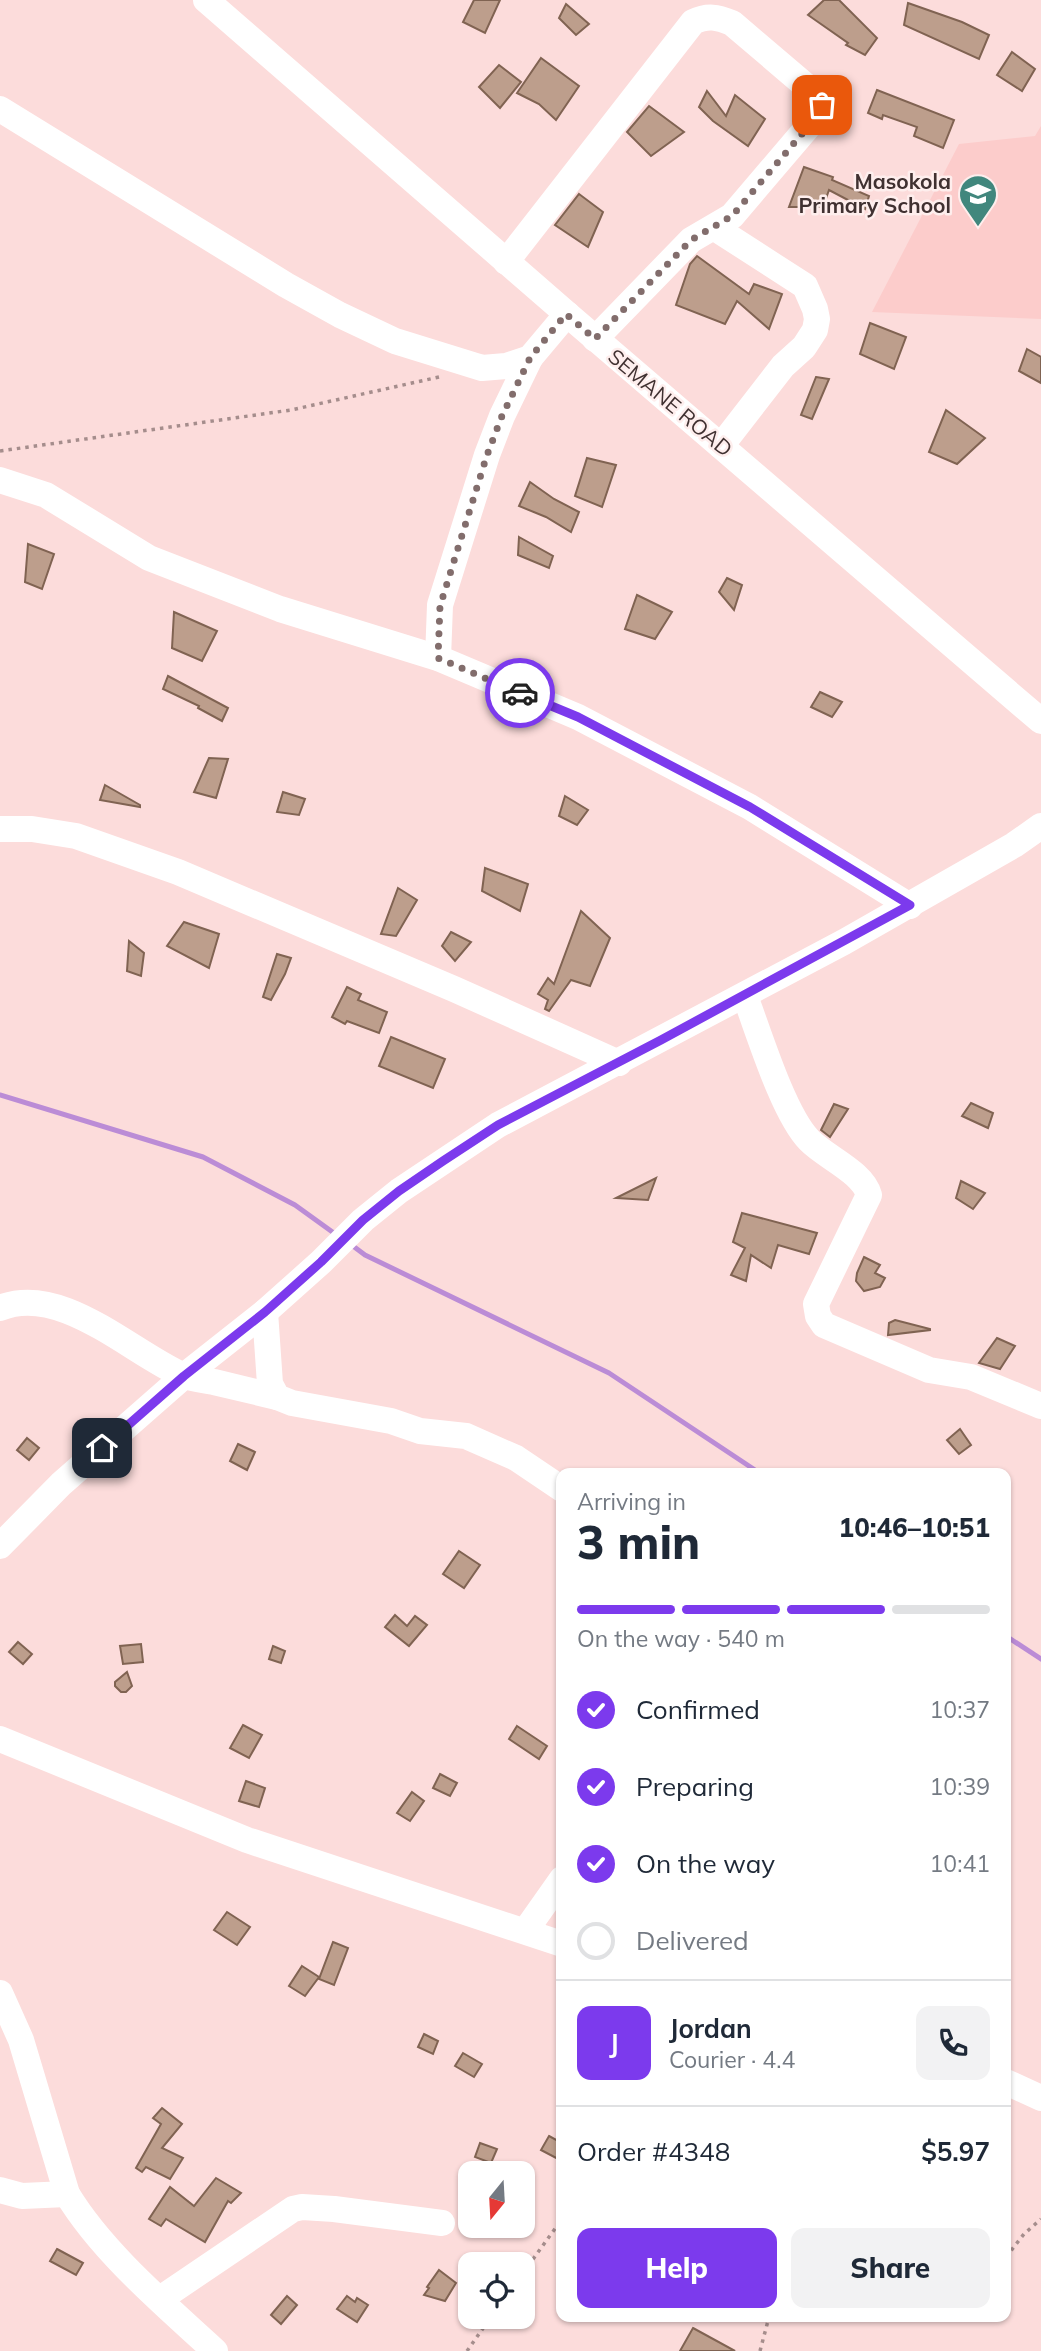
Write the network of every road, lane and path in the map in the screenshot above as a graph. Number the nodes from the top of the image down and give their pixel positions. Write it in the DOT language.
graph roads {
  1 [pos="206,0"];
  2 [pos="0,109"];
  3 [pos="715,228"];
  4 [pos="506,262"];
  5 [pos="566,314"];
  6 [pos="595,339"];
  7 [pos="530,358"];
  8 [pos="441,377"];
  9 [pos="721,446"];
  10 [pos="0,451"];
  11 [pos="0,480"];
  12 [pos="438,658"];
  13 [pos="1041,721"];
  14 [pos="1041,826"];
  15 [pos="0,829"];
  16 [pos="910,905"];
  17 [pos="745,996"];
  18 [pos="619,1063"];
  19 [pos="0,1308"];
  20 [pos="265,1312"];
  21 [pos="184,1376"];
  22 [pos="277,1397"];
  23 [pos="1041,1406"];
  24 [pos="556,1485"];
  25 [pos="0,1546"];
  26 [pos="0,1739"];
  27 [pos="556,1888"];
  28 [pos="526,1930"];
  29 [pos="556,1942"];
  30 [pos="0,1993"];
  31 [pos="1011,2084"];
  32 [pos="1041,2098"];
  33 [pos="0,2190"];
  34 [pos="66,2194"];
  35 [pos="1041,2219"];
  36 [pos="443,2223"];
  37 [pos="556,2227"];
  38 [pos="1011,2251"];
  39 [pos="535,2256"];
  40 [pos="160,2300"];
  41 [pos="768,2322"];
  42 [pos="483,2329"];
  43 [pos="215,2351"];
  44 [pos="467,2351"];
  45 [pos="760,2351"];
  1 -- 4 [label="street, SEMANE ROAD"];
  2 -- 7 [label="street"];
  3 -- 4 [label="street"];
  3 -- 6 [label="street"];
  3 -- 9 [label="street"];
  4 -- 5 [label="street, SEMANE ROAD"];
  5 -- 6 [label="street, SEMANE ROAD"];
  5 -- 7 [label="street"];
  6 -- 9 [label="street, SEMANE ROAD"];
  7 -- 12 [label="street"];
  8 -- 10 [label="path"];
  9 -- 13 [label="street, SEMANE ROAD"];
  11 -- 12 [label="street"];
  12 -- 16 [label="street"];
  14 -- 16 [label="street"];
  15 -- 18 [label="street"];
  16 -- 17 [label="street"];
  17 -- 18 [label="street"];
  17 -- 23 [label="street"];
  18 -- 20 [label="street"];
  19 -- 21 [label="street"];
  20 -- 21 [label="street"];
  20 -- 22 [label="street"];
  21 -- 22 [label="street"];
  21 -- 25 [label="street"];
  22 -- 24 [label="street"];
  26 -- 28 [label="street"];
  27 -- 28 [label="street"];
  28 -- 29 [label="street"];
  30 -- 34 [label="street"];
  31 -- 32 [label="street"];
  33 -- 34 [label="street"];
  34 -- 40 [label="street"];
  35 -- 38 [label="path"];
  36 -- 40 [label="street"];
  37 -- 39 [label="path"];
  40 -- 43 [label="street"];
  41 -- 45 [label="path"];
  42 -- 44 [label="path"];
}
